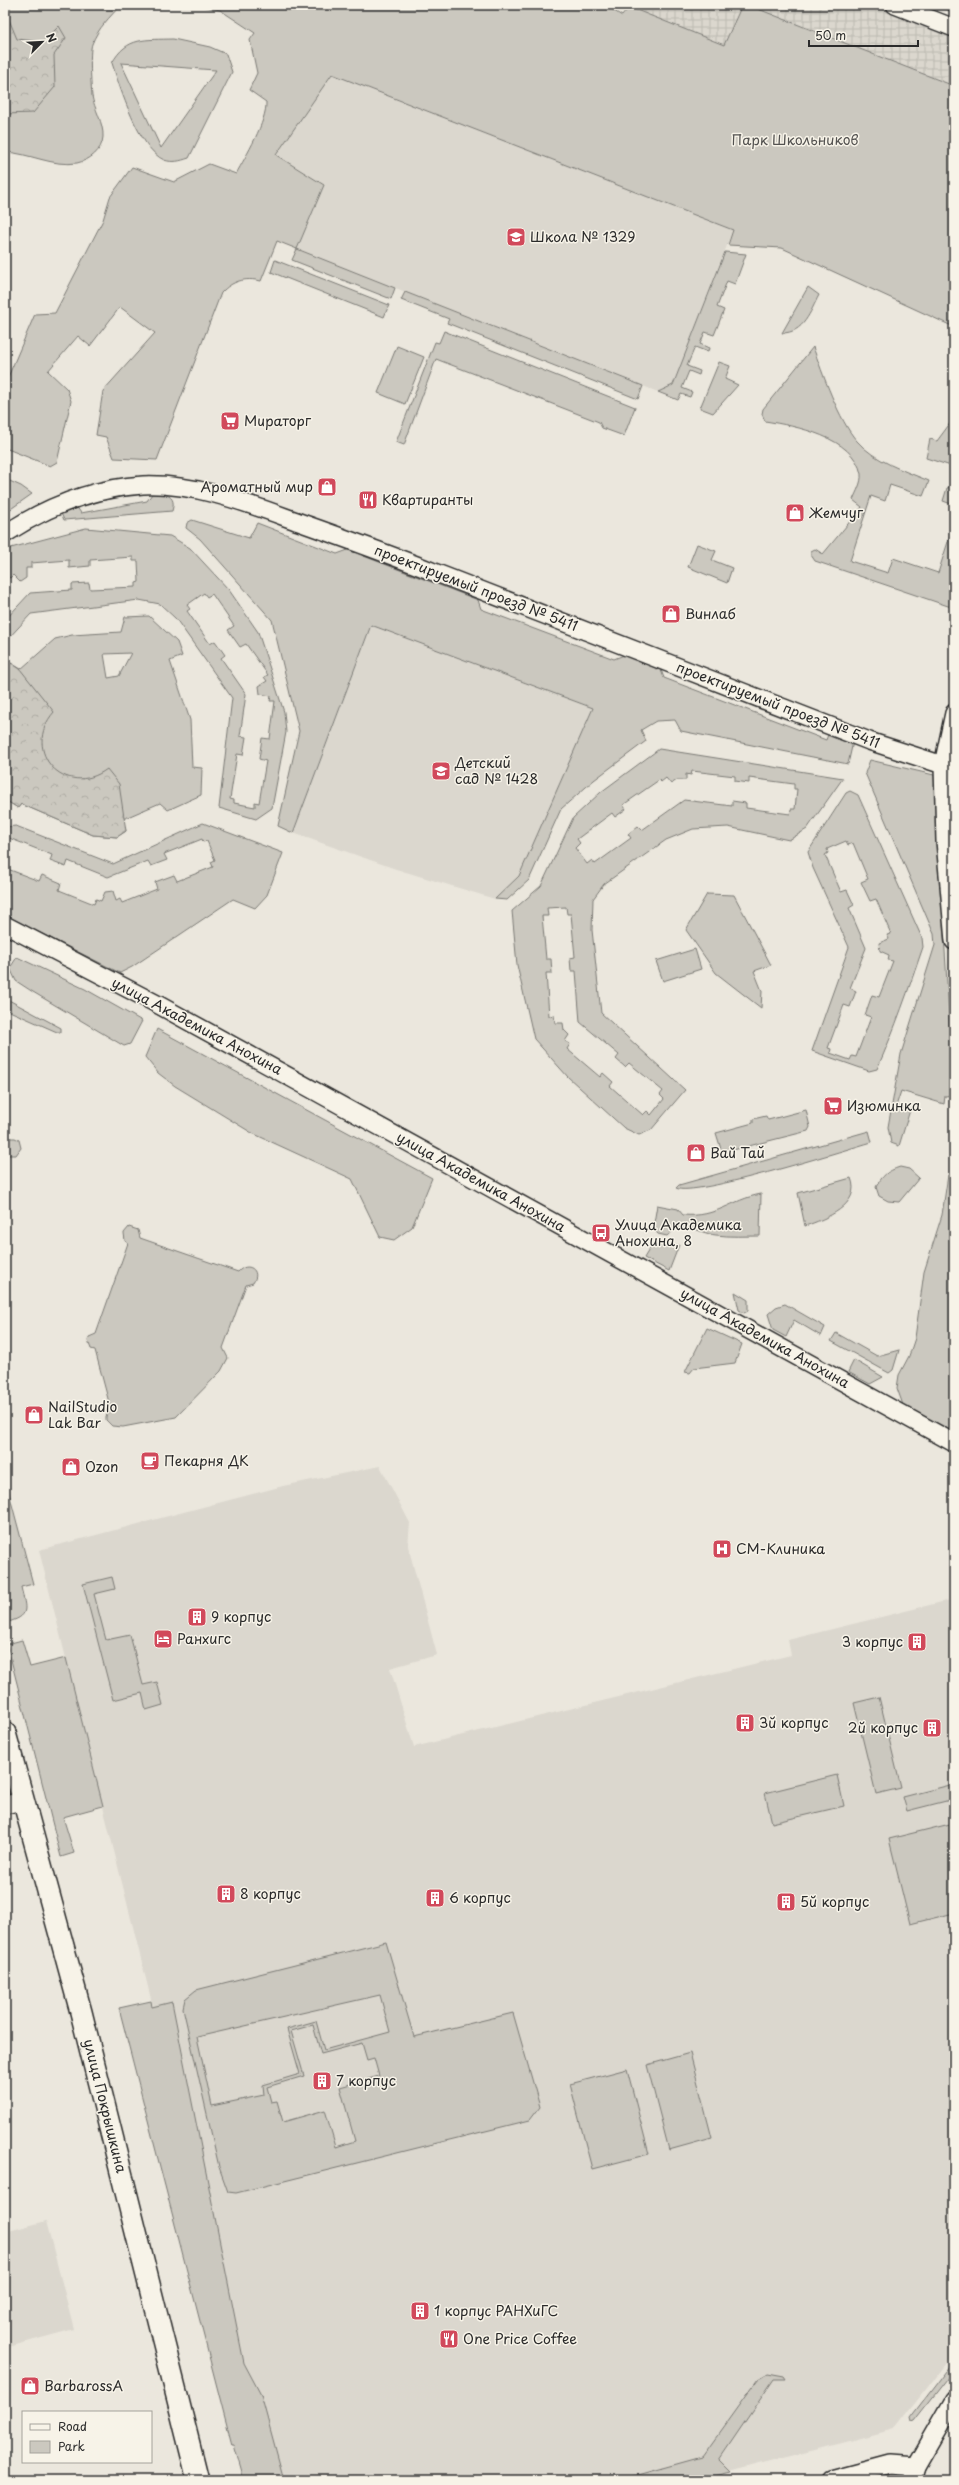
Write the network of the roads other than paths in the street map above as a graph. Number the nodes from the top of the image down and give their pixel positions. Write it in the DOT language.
graph roads {
  1 [pos="895,5"];
  2 [pos="954,28"];
  3 [pos="5,534"];
  4 [pos="954,712"];
  5 [pos="943,765"];
  6 [pos="5,925"];
  7 [pos="954,941"];
  8 [pos="954,1443"];
  9 [pos="5,1733"];
  10 [pos="14,1803"];
  11 [pos="954,2400"];
  12 [pos="914,2473"];
  13 [pos="198,2480"];
  14 [pos="830,2480"];
  1 -- 2 [label="street"];
  3 -- 5 [label="street, проектируемый проезд № 5411"];
  4 -- 5 [label="street"];
  5 -- 7 [label="street"];
  6 -- 8 [label="street, улица Академика Анохина"];
  9 -- 10 [label="main road, улица Покрышкина"];
  10 -- 13 [label="main road, улица Покрышкина"];
  11 -- 12 [label="street"];
  12 -- 14 [label="street"];
}
